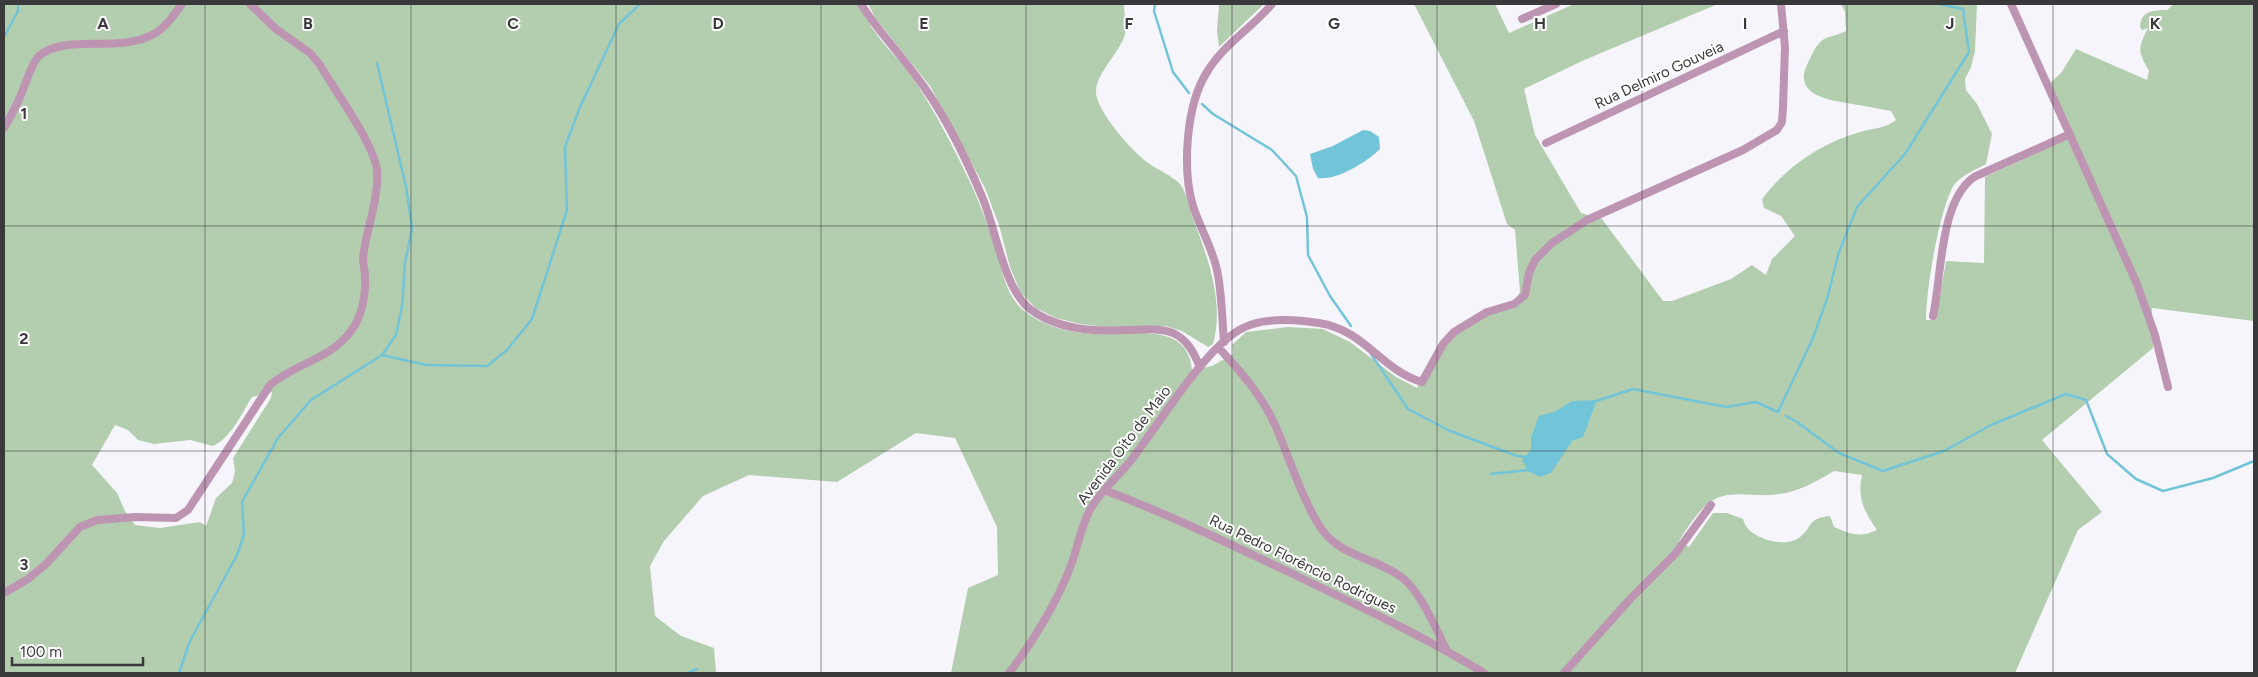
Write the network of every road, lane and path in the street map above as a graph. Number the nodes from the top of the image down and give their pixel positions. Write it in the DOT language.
graph roads {
  1 [pos="182,4"];
  2 [pos="250,4"];
  3 [pos="861,4"];
  4 [pos="1272,4"];
  5 [pos="1556,4"];
  6 [pos="1781,4"];
  7 [pos="2011,4"];
  8 [pos="1522,19"];
  9 [pos="1784,31"];
  10 [pos="4,128"];
  11 [pos="2070,134"];
  12 [pos="1546,144"];
  13 [pos="1933,316"];
  14 [pos="1221,344"];
  15 [pos="1200,367"];
  16 [pos="2168,386"];
  17 [pos="1104,490"];
  18 [pos="1711,505"];
  19 [pos="4,593"];
  20 [pos="1447,651"];
  21 [pos="1009,673"];
  22 [pos="1484,673"];
  23 [pos="1564,673"];
  1 -- 10 [label="street"];
  2 -- 19 [label="street"];
  3 -- 15 [label="street"];
  4 -- 14 [label="street"];
  5 -- 8 [label="street"];
  6 -- 9 [label="street"];
  7 -- 11 [label="street"];
  9 -- 12 [label="street, Rua Delmiro Gouveia"];
  9 -- 14 [label="street, Avenida Oito de Maio"];
  11 -- 13 [label="street"];
  11 -- 16 [label="street"];
  14 -- 15 [label="street, Avenida Oito de Maio"];
  14 -- 20 [label="street"];
  15 -- 17 [label="street, Avenida Oito de Maio"];
  17 -- 20 [label="street, Rua Pedro Florêncio Rodrigues"];
  17 -- 21 [label="street, Avenida Oito de Maio"];
  18 -- 23 [label="street"];
  20 -- 22 [label="street, Rua Pedro Florêncio Rodrigues"];
}
